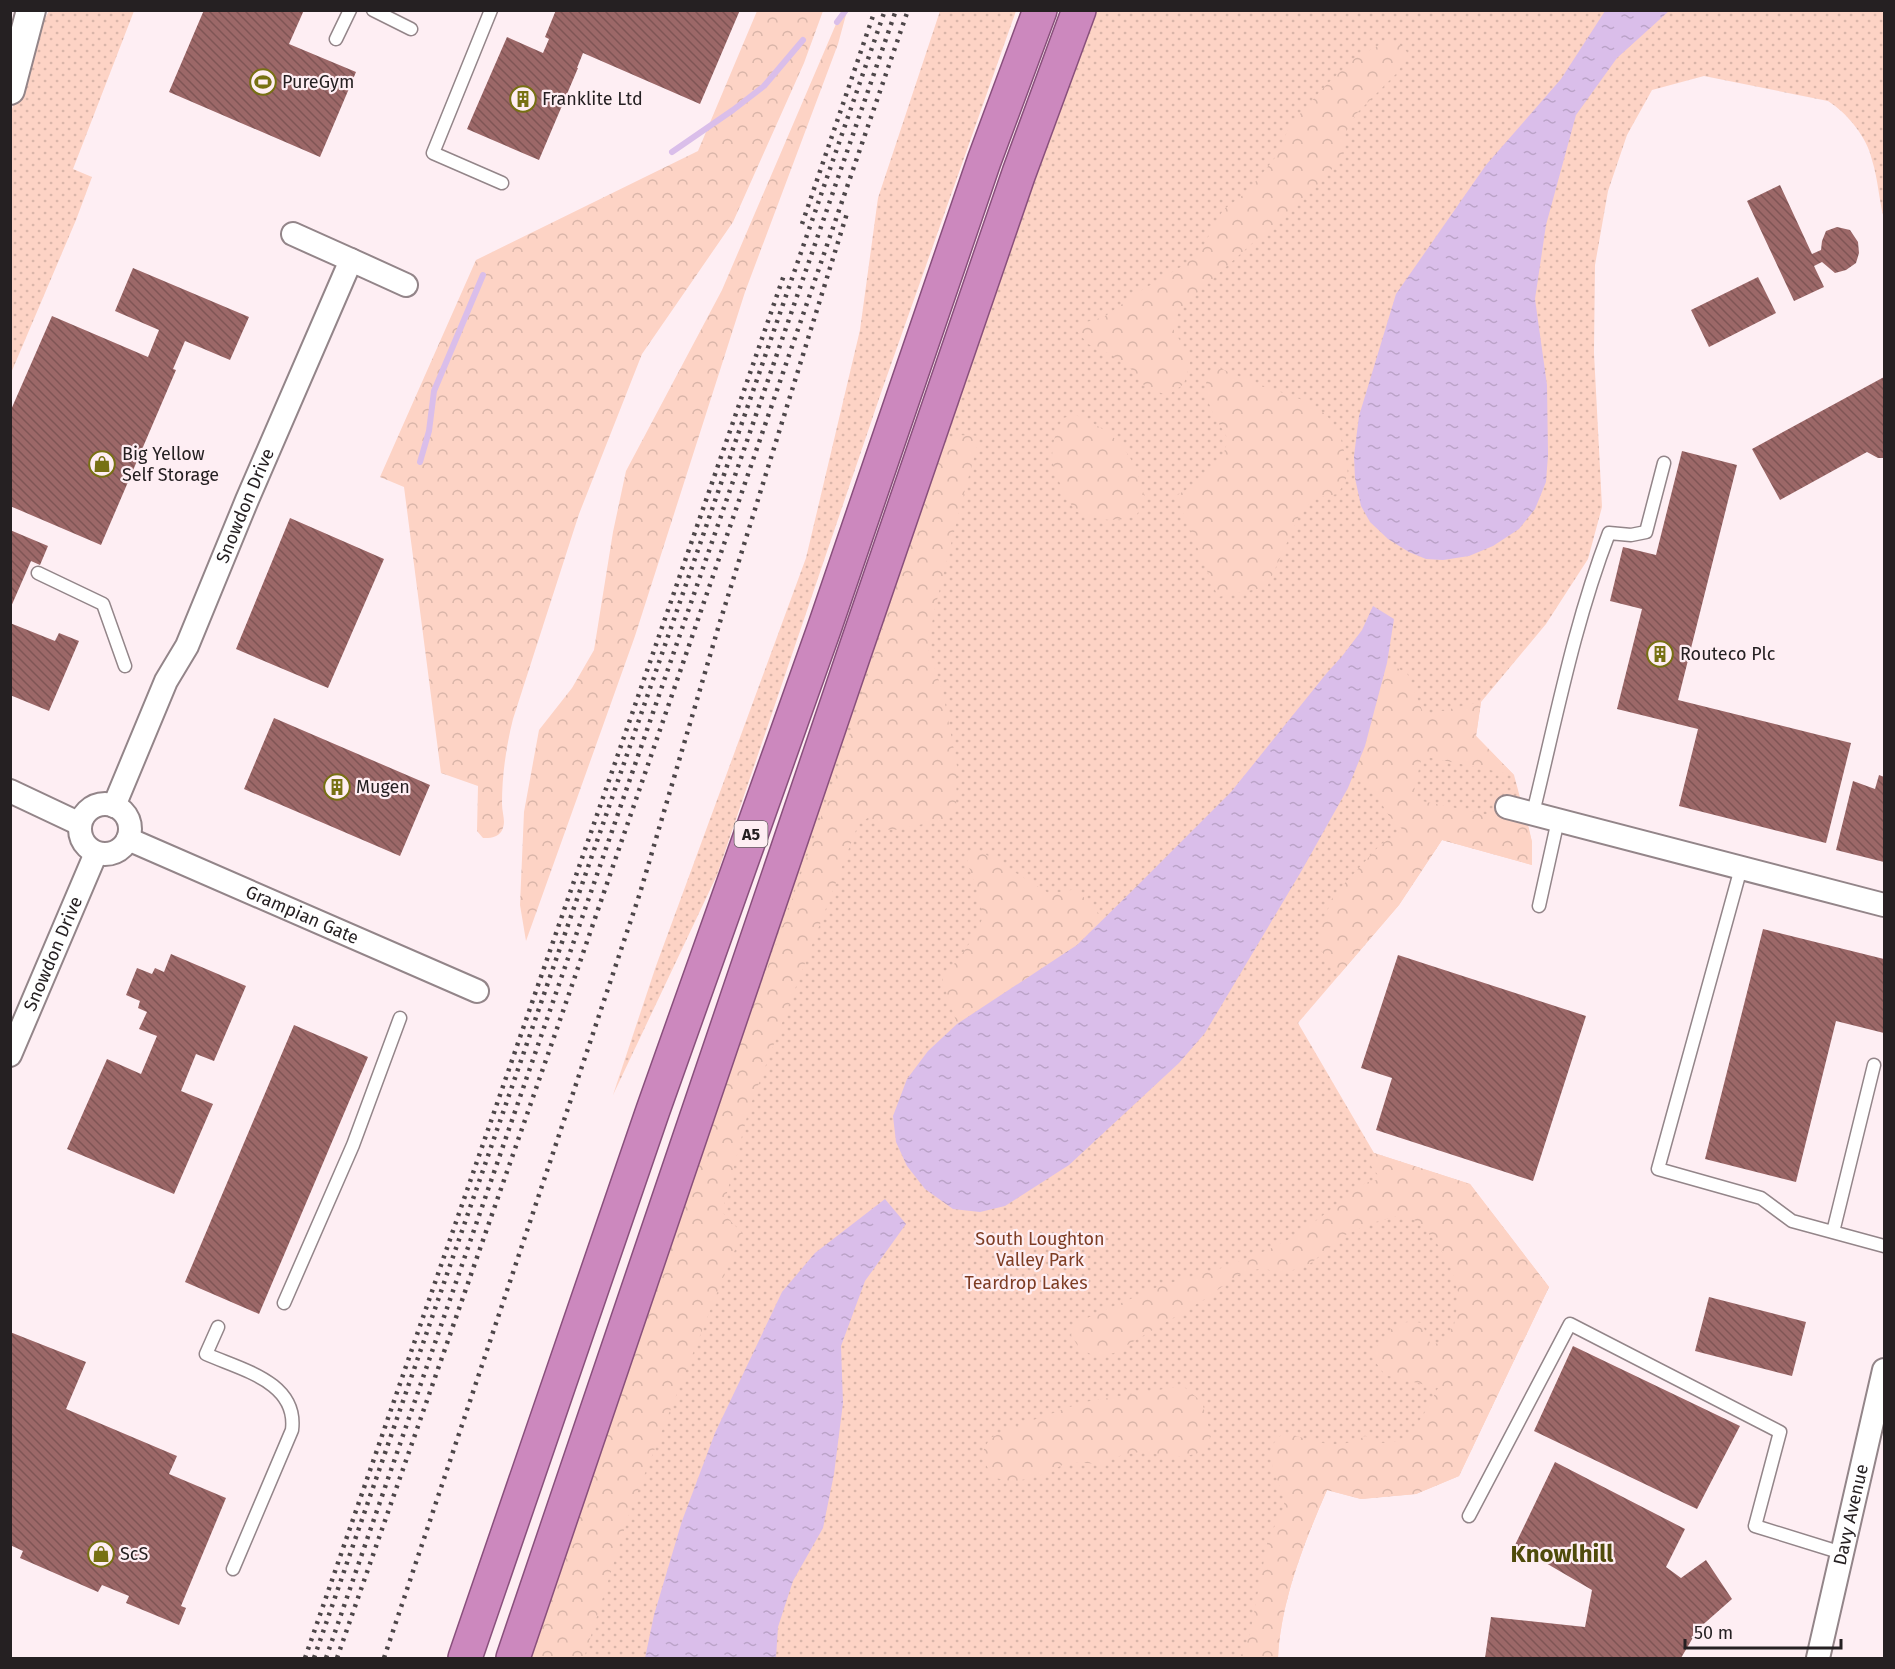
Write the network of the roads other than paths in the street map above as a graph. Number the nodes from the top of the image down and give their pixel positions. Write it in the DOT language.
graph roads {
  1 [pos="31,10"];
  2 [pos="350,10"];
  3 [pos="373,10"];
  4 [pos="491,10"];
  5 [pos="1040,10"];
  6 [pos="1079,10"];
  7 [pos="411,29"];
  8 [pos="336,39"];
  9 [pos="10,90"];
  10 [pos="502,183"];
  11 [pos="293,234"];
  12 [pos="351,260"];
  13 [pos="406,285"];
  14 [pos="1664,463"];
  15 [pos="39,573"];
  16 [pos="125,666"];
  17 [pos="10,791"];
  18 [pos="114,806"];
  19 [pos="1507,807"];
  20 [pos="1533,813"];
  21 [pos="1558,820"];
  22 [pos="80,824"];
  23 [pos="128,839"];
  24 [pos="96,853"];
  25 [pos="1742,868"];
  26 [pos="1884,905"];
  27 [pos="1539,906"];
  28 [pos="477,991"];
  29 [pos="400,1018"];
  30 [pos="10,1055"];
  31 [pos="1874,1065"];
  32 [pos="1833,1232"];
  33 [pos="1884,1246"];
  34 [pos="284,1303"];
  35 [pos="218,1327"];
  36 [pos="1884,1370"];
  37 [pos="1469,1516"];
  38 [pos="1842,1553"];
  39 [pos="233,1569"];
  40 [pos="465,1659"];
  41 [pos="513,1659"];
  42 [pos="1818,1659"];
  1 -- 9 [label="street"];
  2 -- 8 [label="lane"];
  3 -- 7 [label="lane"];
  4 -- 10 [label="lane"];
  5 -- 40 [label="highway, A5"];
  6 -- 41 [label="highway, A5"];
  11 -- 12 [label="street"];
  12 -- 13 [label="street"];
  12 -- 18 [label="street, Snowdon Drive"];
  14 -- 20 [label="lane"];
  15 -- 16 [label="lane"];
  17 -- 22 [label="street"];
  18 -- 22 [label="street"];
  18 -- 23 [label="street"];
  19 -- 20 [label="street"];
  20 -- 21 [label="street"];
  21 -- 25 [label="street"];
  21 -- 27 [label="lane"];
  22 -- 24 [label="street"];
  23 -- 24 [label="street"];
  23 -- 28 [label="street, Grampian Gate"];
  24 -- 30 [label="street, Snowdon Drive"];
  25 -- 26 [label="street"];
  25 -- 32 [label="lane"];
  29 -- 34 [label="lane"];
  31 -- 32 [label="lane"];
  32 -- 33 [label="lane"];
  35 -- 39 [label="lane"];
  36 -- 38 [label="street, Davy Avenue"];
  37 -- 38 [label="lane"];
  38 -- 42 [label="street, Davy Avenue"];
}
